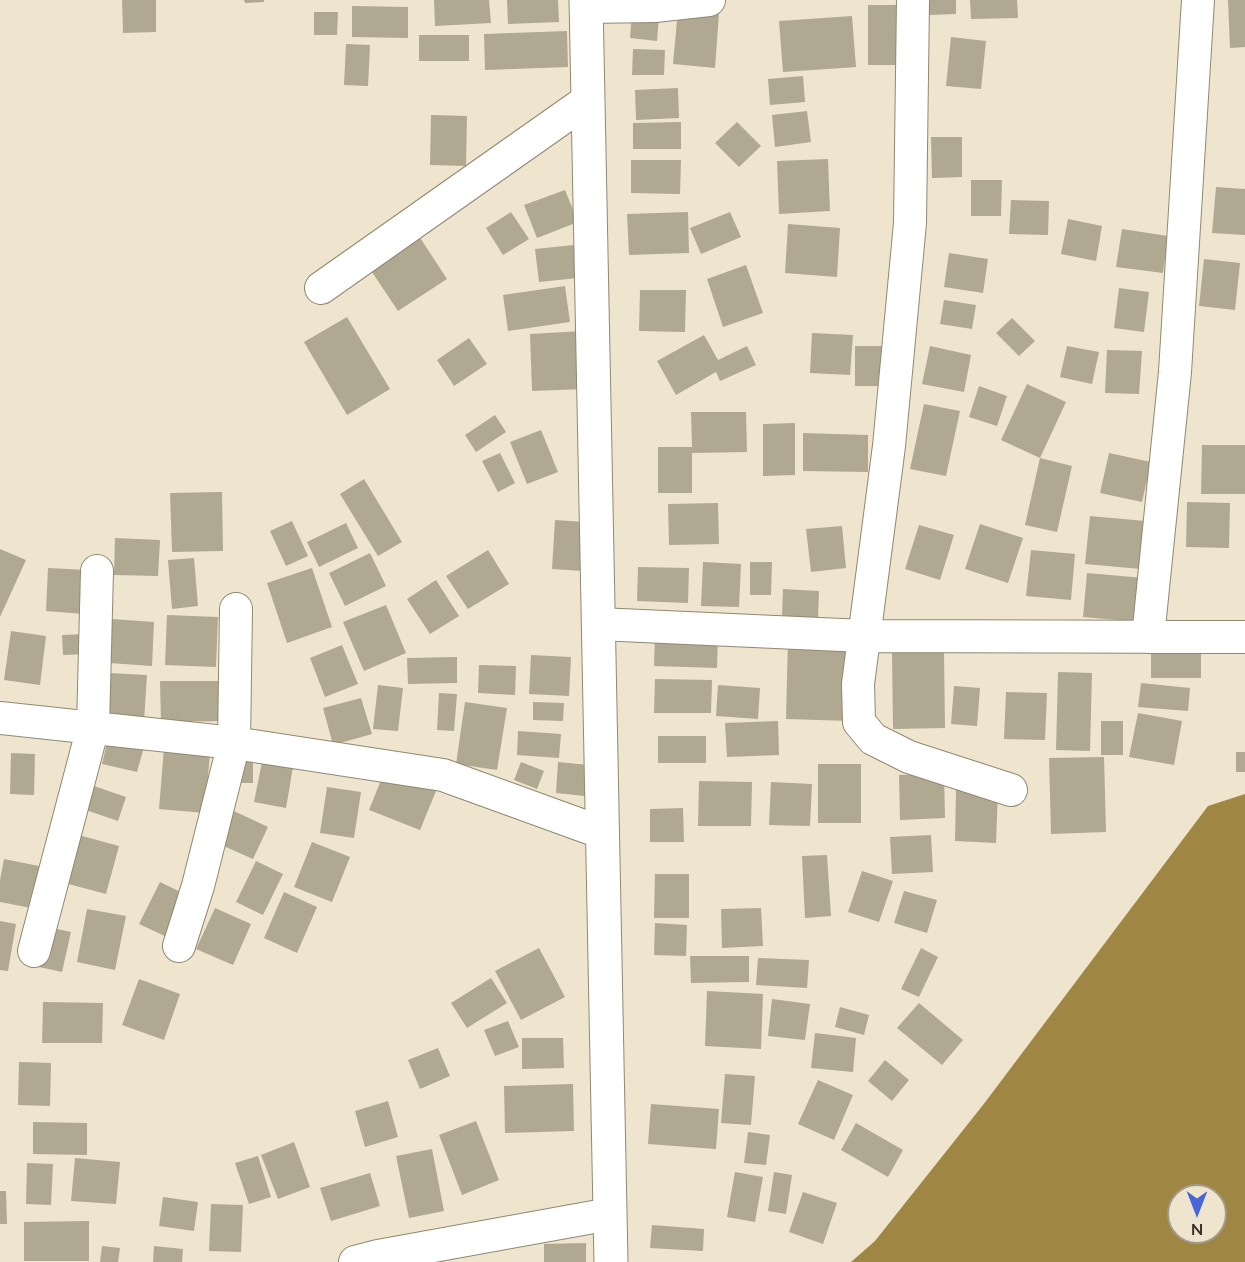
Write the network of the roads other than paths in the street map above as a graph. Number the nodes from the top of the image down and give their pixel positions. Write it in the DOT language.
graph roads {
  1 [pos="709,0"];
  2 [pos="913,0"];
  3 [pos="1198,0"];
  4 [pos="586,4"];
  5 [pos="588,100"];
  6 [pos="321,288"];
  7 [pos="97,571"];
  8 [pos="236,609"];
  9 [pos="598,624"];
  10 [pos="864,636"];
  11 [pos="1148,637"];
  12 [pos="1245,637"];
  13 [pos="0,718"];
  14 [pos="93,727"];
  15 [pos="234,743"];
  16 [pos="1011,790"];
  17 [pos="603,833"];
  18 [pos="179,945"];
  19 [pos="34,951"];
  20 [pos="610,1214"];
  21 [pos="355,1262"];
  22 [pos="611,1262"];
  1 -- 4 [label="street"];
  2 -- 10 [label="street"];
  3 -- 11 [label="street"];
  4 -- 5 [label="highway"];
  5 -- 6 [label="street"];
  5 -- 9 [label="highway"];
  7 -- 14 [label="street"];
  8 -- 15 [label="street"];
  9 -- 10 [label="street"];
  9 -- 17 [label="highway"];
  10 -- 11 [label="street"];
  10 -- 16 [label="street"];
  11 -- 12 [label="street"];
  13 -- 14 [label="street"];
  14 -- 15 [label="street"];
  14 -- 19 [label="street"];
  15 -- 17 [label="street"];
  15 -- 18 [label="street"];
  17 -- 20 [label="highway"];
  20 -- 21 [label="street"];
  20 -- 22 [label="highway"];
}
